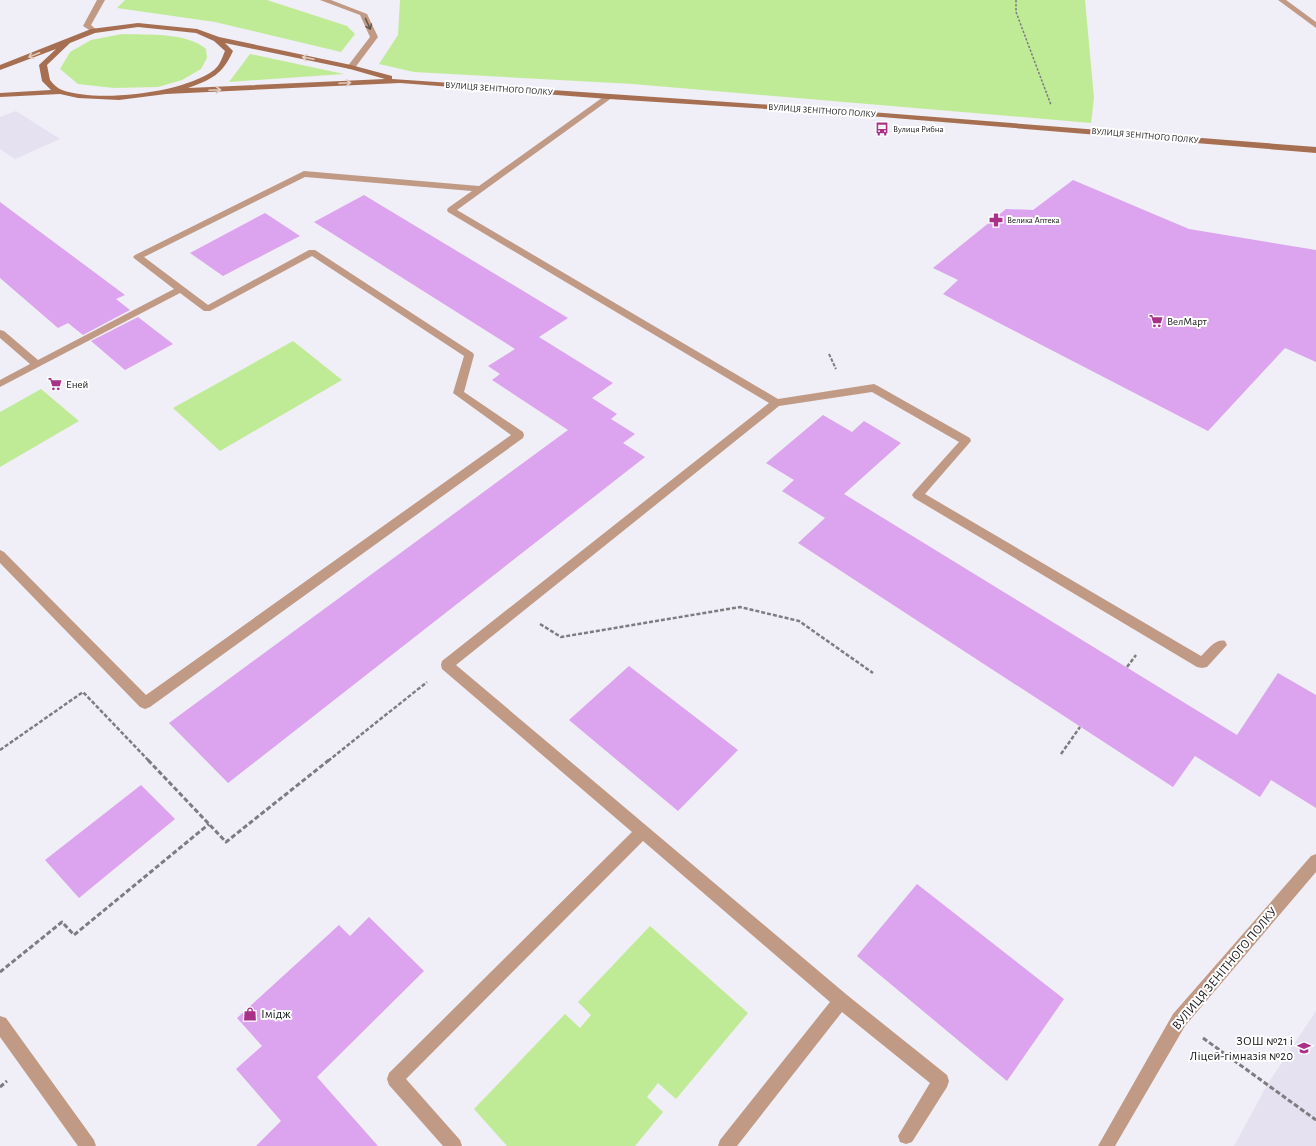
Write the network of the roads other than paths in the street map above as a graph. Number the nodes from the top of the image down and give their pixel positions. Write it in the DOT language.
graph roads {
  1 [pos="100,0"];
  2 [pos="324,0"];
  3 [pos="1282,0"];
  4 [pos="1316,26"];
  5 [pos="94,31"];
  6 [pos="217,39"];
  7 [pos="67,42"];
  8 [pos="351,67"];
  9 [pos="0,68"];
  10 [pos="400,81"];
  11 [pos="59,92"];
  12 [pos="162,92"];
  13 [pos="0,94"];
  14 [pos="609,97"];
  15 [pos="1316,150"];
  16 [pos="481,189"];
  17 [pos="181,289"];
  18 [pos="0,333"];
  19 [pos="36,365"];
  20 [pos="0,384"];
  21 [pos="776,403"];
  22 [pos="3,562"];
  23 [pos="1221,645"];
  24 [pos="642,832"];
  25 [pos="1316,861"];
  26 [pos="842,1001"];
  27 [pos="0,1024"];
  28 [pos="906,1136"];
  29 [pos="88,1146"];
  30 [pos="454,1146"];
  31 [pos="726,1146"];
  32 [pos="1106,1146"];
  1 -- 5 [label="street"];
  2 -- 8 [label="street, one-way"];
  3 -- 4 [label="street"];
  5 -- 6 [label="street, ВУЛИЦЯ ЗЕНІТНОГО ПОЛКУ"];
  5 -- 7 [label="street, ВУЛИЦЯ ЗЕНІТНОГО ПОЛКУ"];
  8 -- 6 [label="street, ВУЛИЦЯ ЗЕНІТНОГО ПОЛКУ, one-way"];
  6 -- 12 [label="street"];
  7 -- 9 [label="street, ВУЛИЦЯ ЗЕНІТНОГО ПОЛКУ, one-way"];
  7 -- 11 [label="street"];
  8 -- 10 [label="street, ВУЛИЦЯ ЗЕНІТНОГО ПОЛКУ"];
  12 -- 10 [label="street, ВУЛИЦЯ ЗЕНІТНОГО ПОЛКУ, one-way"];
  10 -- 14 [label="street, ВУЛИЦЯ ЗЕНІТНОГО ПОЛКУ"];
  11 -- 12 [label="street"];
  11 -- 13 [label="street"];
  14 -- 15 [label="street, ВУЛИЦЯ ЗЕНІТНОГО ПОЛКУ"];
  14 -- 16 [label="street"];
  16 -- 17 [label="street"];
  16 -- 21 [label="street"];
  17 -- 19 [label="street"];
  17 -- 22 [label="street"];
  18 -- 19 [label="street"];
  19 -- 20 [label="street"];
  21 -- 23 [label="street"];
  21 -- 24 [label="street"];
  24 -- 26 [label="street"];
  24 -- 30 [label="street"];
  25 -- 32 [label="street, ВУЛИЦЯ ЗЕНІТНОГО ПОЛКУ"];
  26 -- 28 [label="street"];
  26 -- 31 [label="street"];
  27 -- 29 [label="street"];
}
